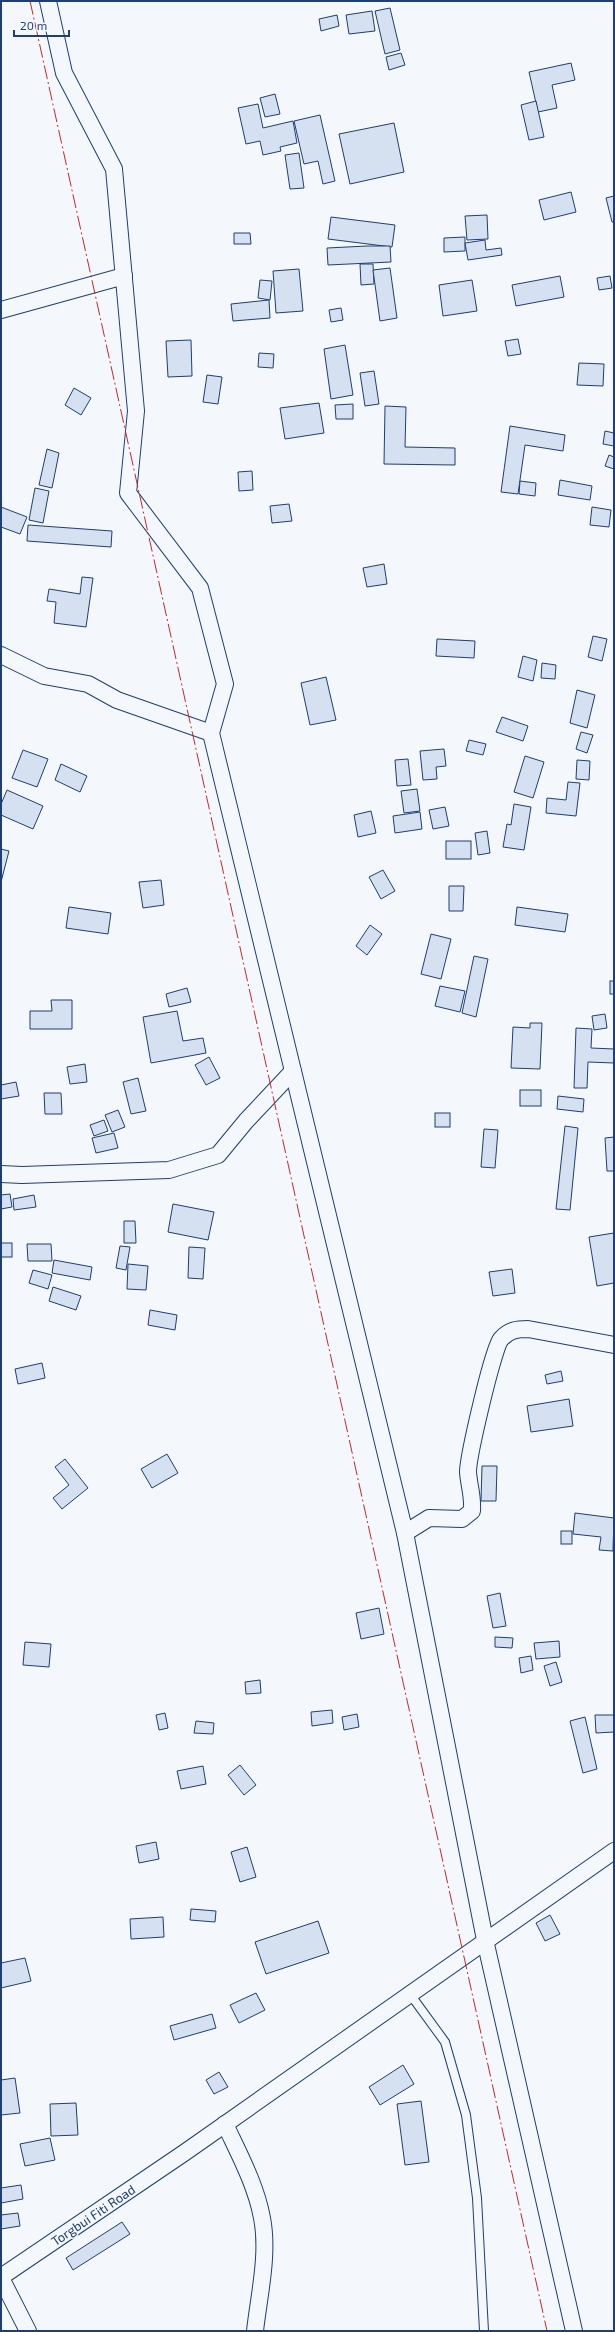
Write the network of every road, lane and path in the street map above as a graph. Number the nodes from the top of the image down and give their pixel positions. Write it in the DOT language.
graph roads {
  1 [pos="48,1"];
  2 [pos="124,276"];
  3 [pos="1,310"];
  4 [pos="1,655"];
  5 [pos="211,733"];
  6 [pos="293,1071"];
  7 [pos="1,1174"];
  8 [pos="614,1345"];
  9 [pos="405,1533"];
  10 [pos="614,1851"];
  11 [pos="485,1940"];
  12 [pos="410,1994"];
  13 [pos="225,2124"];
  14 [pos="1,2277"];
  15 [pos="28,2331"];
  16 [pos="255,2331"];
  17 [pos="484,2331"];
  18 [pos="574,2331"];
  1 -- 2 [label="street"];
  2 -- 3 [label="street"];
  2 -- 5 [label="street"];
  4 -- 5 [label="street"];
  5 -- 6 [label="street"];
  6 -- 7 [label="street"];
  6 -- 9 [label="street"];
  8 -- 9 [label="street"];
  9 -- 11 [label="street"];
  10 -- 11 [label="street, Torgbui Fiti Road"];
  11 -- 12 [label="street, Torgbui Fiti Road"];
  11 -- 18 [label="street"];
  12 -- 13 [label="street, Torgbui Fiti Road"];
  12 -- 17 [label="lane"];
  13 -- 14 [label="street, Torgbui Fiti Road"];
  13 -- 16 [label="street"];
  14 -- 15 [label="street"];
}
